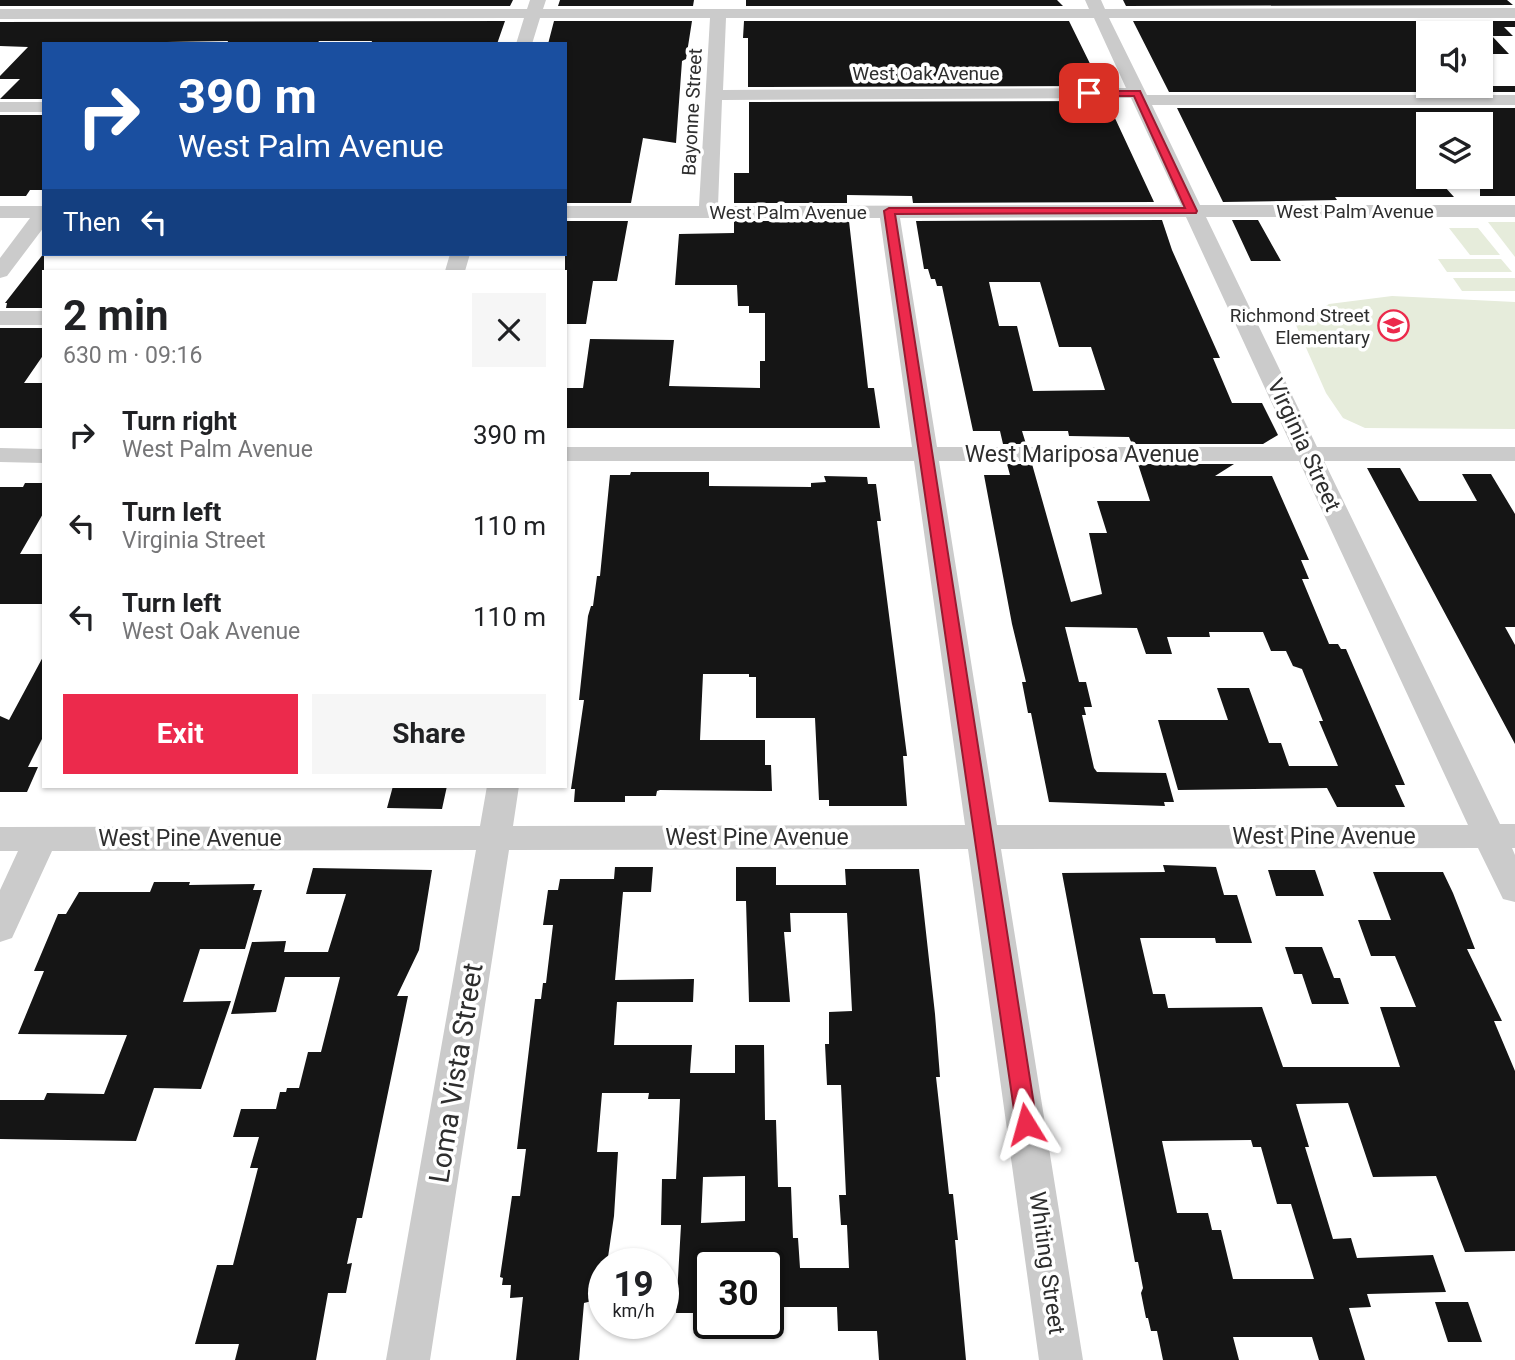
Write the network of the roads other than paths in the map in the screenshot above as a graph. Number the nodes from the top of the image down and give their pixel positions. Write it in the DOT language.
graph roads {
  1 [pos="1328,0"];
  2 [pos="535,7"];
  3 [pos="1096,7"];
  4 [pos="1339,13"];
  5 [pos="1515,13"];
  6 [pos="0,14"];
  7 [pos="718,14"];
  8 [pos="525,42"];
  9 [pos="714,95"];
  10 [pos="1139,97"];
  11 [pos="1515,100"];
  12 [pos="0,107"];
  13 [pos="42,107"];
  14 [pos="889,211"];
  15 [pos="1192,211"];
  16 [pos="1515,211"];
  17 [pos="0,212"];
  18 [pos="567,212"];
  19 [pos="708,212"];
  20 [pos="42,213"];
  21 [pos="42,216"];
  22 [pos="0,272"];
  23 [pos="0,318"];
  24 [pos="42,318"];
  25 [pos="567,454"];
  26 [pos="926,454"];
  27 [pos="1308,454"];
  28 [pos="1515,454"];
  29 [pos="0,455"];
  30 [pos="42,456"];
  31 [pos="503,788"];
  32 [pos="1502,836"];
  33 [pos="495,837"];
  34 [pos="984,837"];
  35 [pos="0,839"];
  36 [pos="40,839"];
  37 [pos="1515,890"];
  38 [pos="0,929"];
  39 [pos="408,1360"];
  40 [pos="1061,1360"];
  1 -- 4 [label="street"];
  2 -- 6 [label="street"];
  2 -- 7 [label="street"];
  2 -- 8 [label="street"];
  3 -- 4 [label="street"];
  3 -- 7 [label="street"];
  3 -- 10 [label="street, Virginia Street"];
  4 -- 5 [label="street"];
  7 -- 9 [label="street, Bayonne Street"];
  9 -- 10 [label="street, West Oak Avenue"];
  9 -- 19 [label="street, Bayonne Street"];
  10 -- 11 [label="street, West Oak Avenue"];
  10 -- 15 [label="street, Virginia Street"];
  12 -- 13 [label="street"];
  14 -- 15 [label="street, West Palm Avenue"];
  14 -- 19 [label="street, West Palm Avenue"];
  14 -- 26 [label="street, Whiting Street"];
  15 -- 16 [label="street, West Palm Avenue"];
  15 -- 27 [label="street, Virginia Street"];
  17 -- 20 [label="street"];
  18 -- 19 [label="street, West Palm Avenue"];
  21 -- 22 [label="street"];
  23 -- 24 [label="street"];
  25 -- 26 [label="street, West Mariposa Avenue"];
  26 -- 27 [label="street, West Mariposa Avenue"];
  26 -- 34 [label="street, Whiting Street"];
  27 -- 28 [label="street, West Mariposa Avenue"];
  27 -- 32 [label="street, Virginia Street"];
  29 -- 30 [label="street"];
  31 -- 33 [label="street, Loma Vista Street"];
  32 -- 34 [label="street, West Pine Avenue"];
  32 -- 37 [label="street, Virginia Street"];
  33 -- 34 [label="street, West Pine Avenue"];
  33 -- 36 [label="street, West Pine Avenue"];
  33 -- 39 [label="street, Loma Vista Street"];
  34 -- 40 [label="street, Whiting Street"];
  35 -- 36 [label="street, West Pine Avenue"];
  36 -- 38 [label="street"];
}
